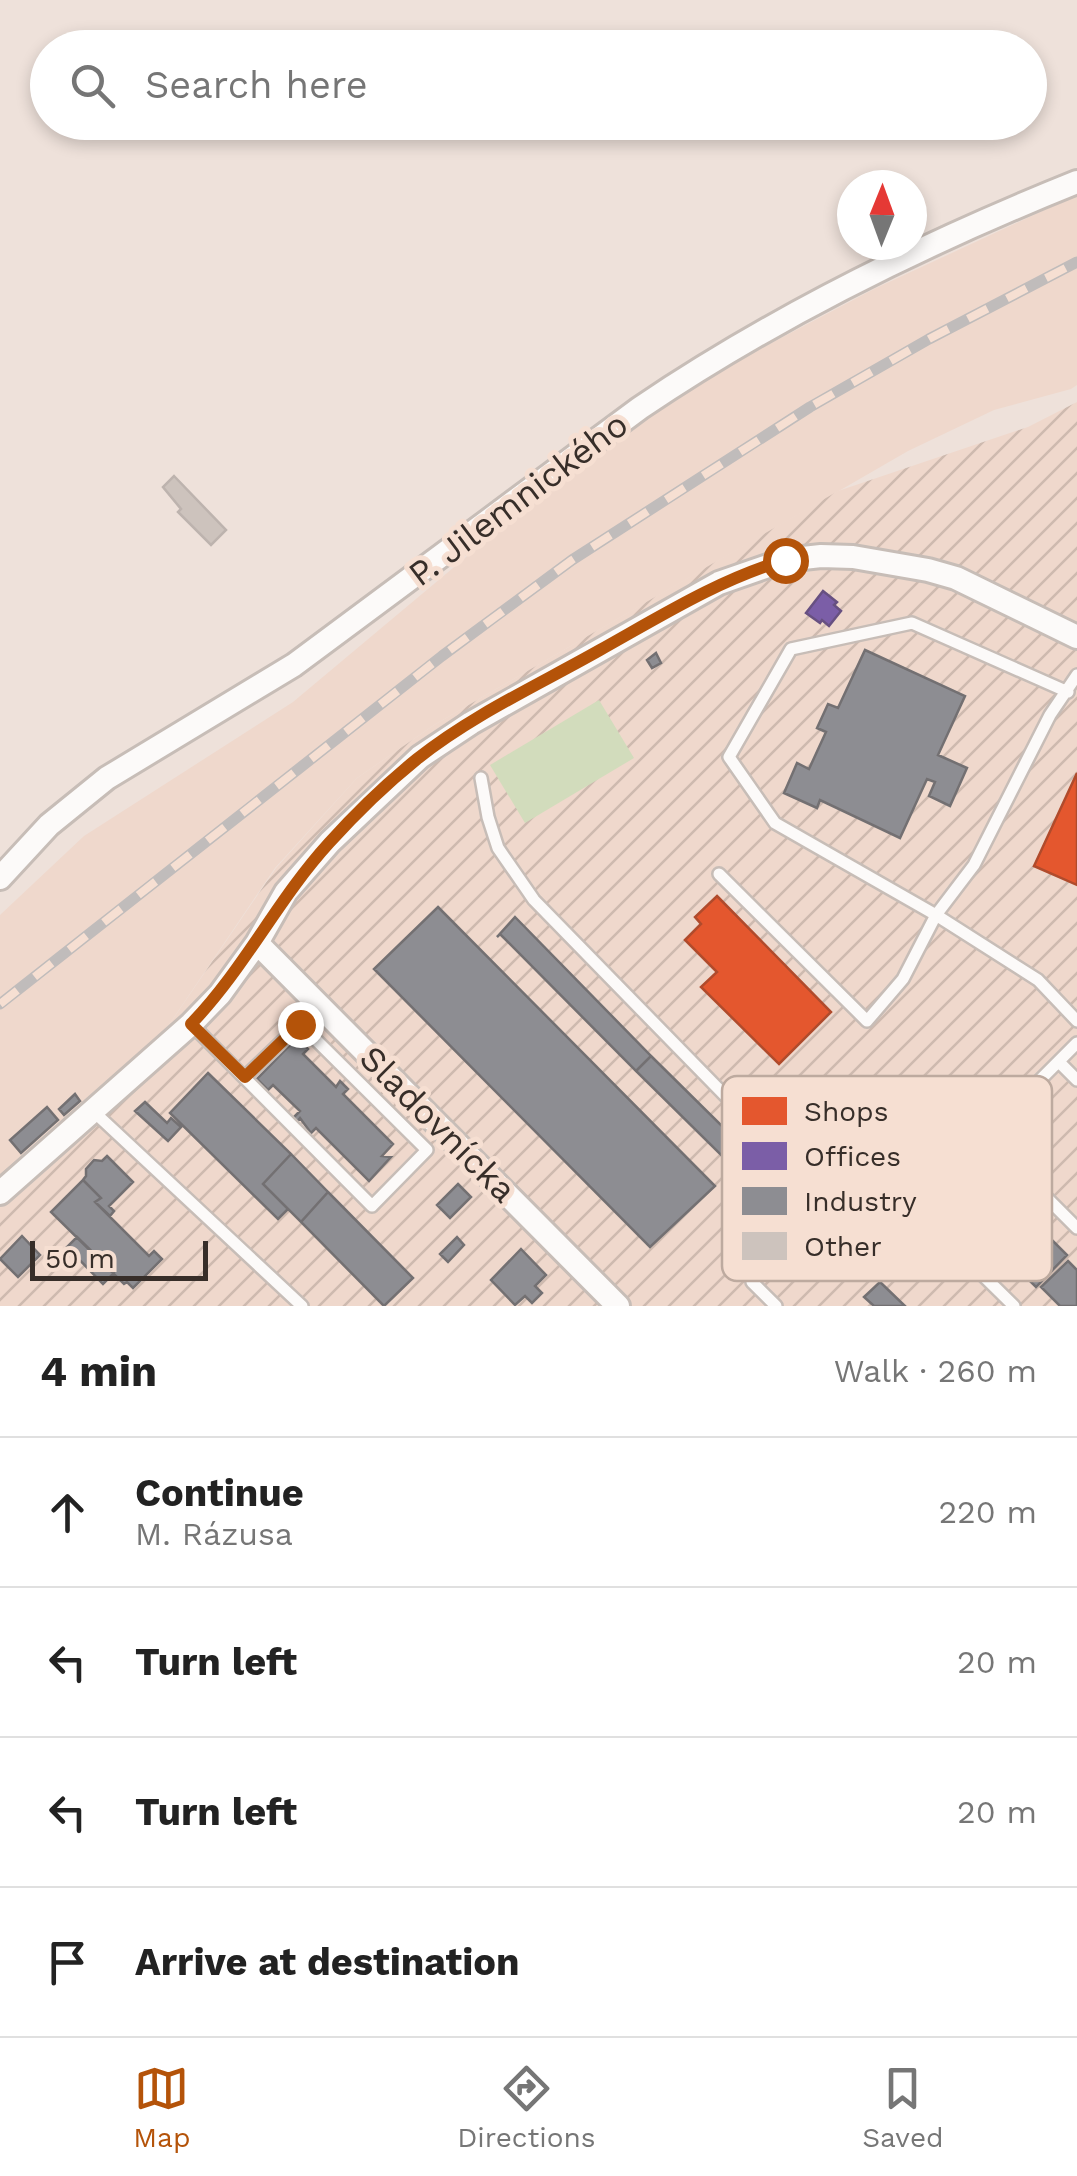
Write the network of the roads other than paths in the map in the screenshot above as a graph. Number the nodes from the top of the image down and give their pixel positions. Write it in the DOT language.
graph roads {
  1 [pos="1077,182"];
  2 [pos="1077,636"];
  3 [pos="1077,675"];
  4 [pos="1068,692"];
  5 [pos="481,778"];
  6 [pos="719,874"];
  7 [pos="0,878"];
  8 [pos="936,915"];
  9 [pos="258,943"];
  10 [pos="1077,1022"];
  11 [pos="191,1024"];
  12 [pos="1077,1044"];
  13 [pos="1059,1062"];
  14 [pos="1045,1076"];
  15 [pos="245,1077"];
  16 [pos="1077,1080"];
  17 [pos="722,1092"];
  18 [pos="93,1111"];
  19 [pos="0,1193"];
  20 [pos="1052,1203"];
  21 [pos="1077,1228"];
  22 [pos="989,1281"];
  23 [pos="752,1282"];
  24 [pos="302,1306"];
  25 [pos="618,1306"];
  26 [pos="776,1306"];
  27 [pos="1014,1306"];
  1 -- 7 [label="street, P. Jilemnického"];
  2 -- 9 [label="street"];
  3 -- 4 [label="lane"];
  4 -- 8 [label="lane"];
  4 -- 8 [label="lane"];
  5 -- 17 [label="lane"];
  6 -- 8 [label="lane"];
  8 -- 10 [label="lane"];
  9 -- 11 [label="street"];
  9 -- 25 [label="street, Sladovnícka"];
  11 -- 15 [label="lane"];
  11 -- 18 [label="street"];
  12 -- 13 [label="lane"];
  13 -- 14 [label="lane"];
  13 -- 16 [label="lane"];
  15 -- 15 [label="lane"];
  18 -- 19 [label="street"];
  18 -- 24 [label="lane"];
  20 -- 21 [label="lane"];
  22 -- 27 [label="lane"];
  23 -- 26 [label="lane"];
}
